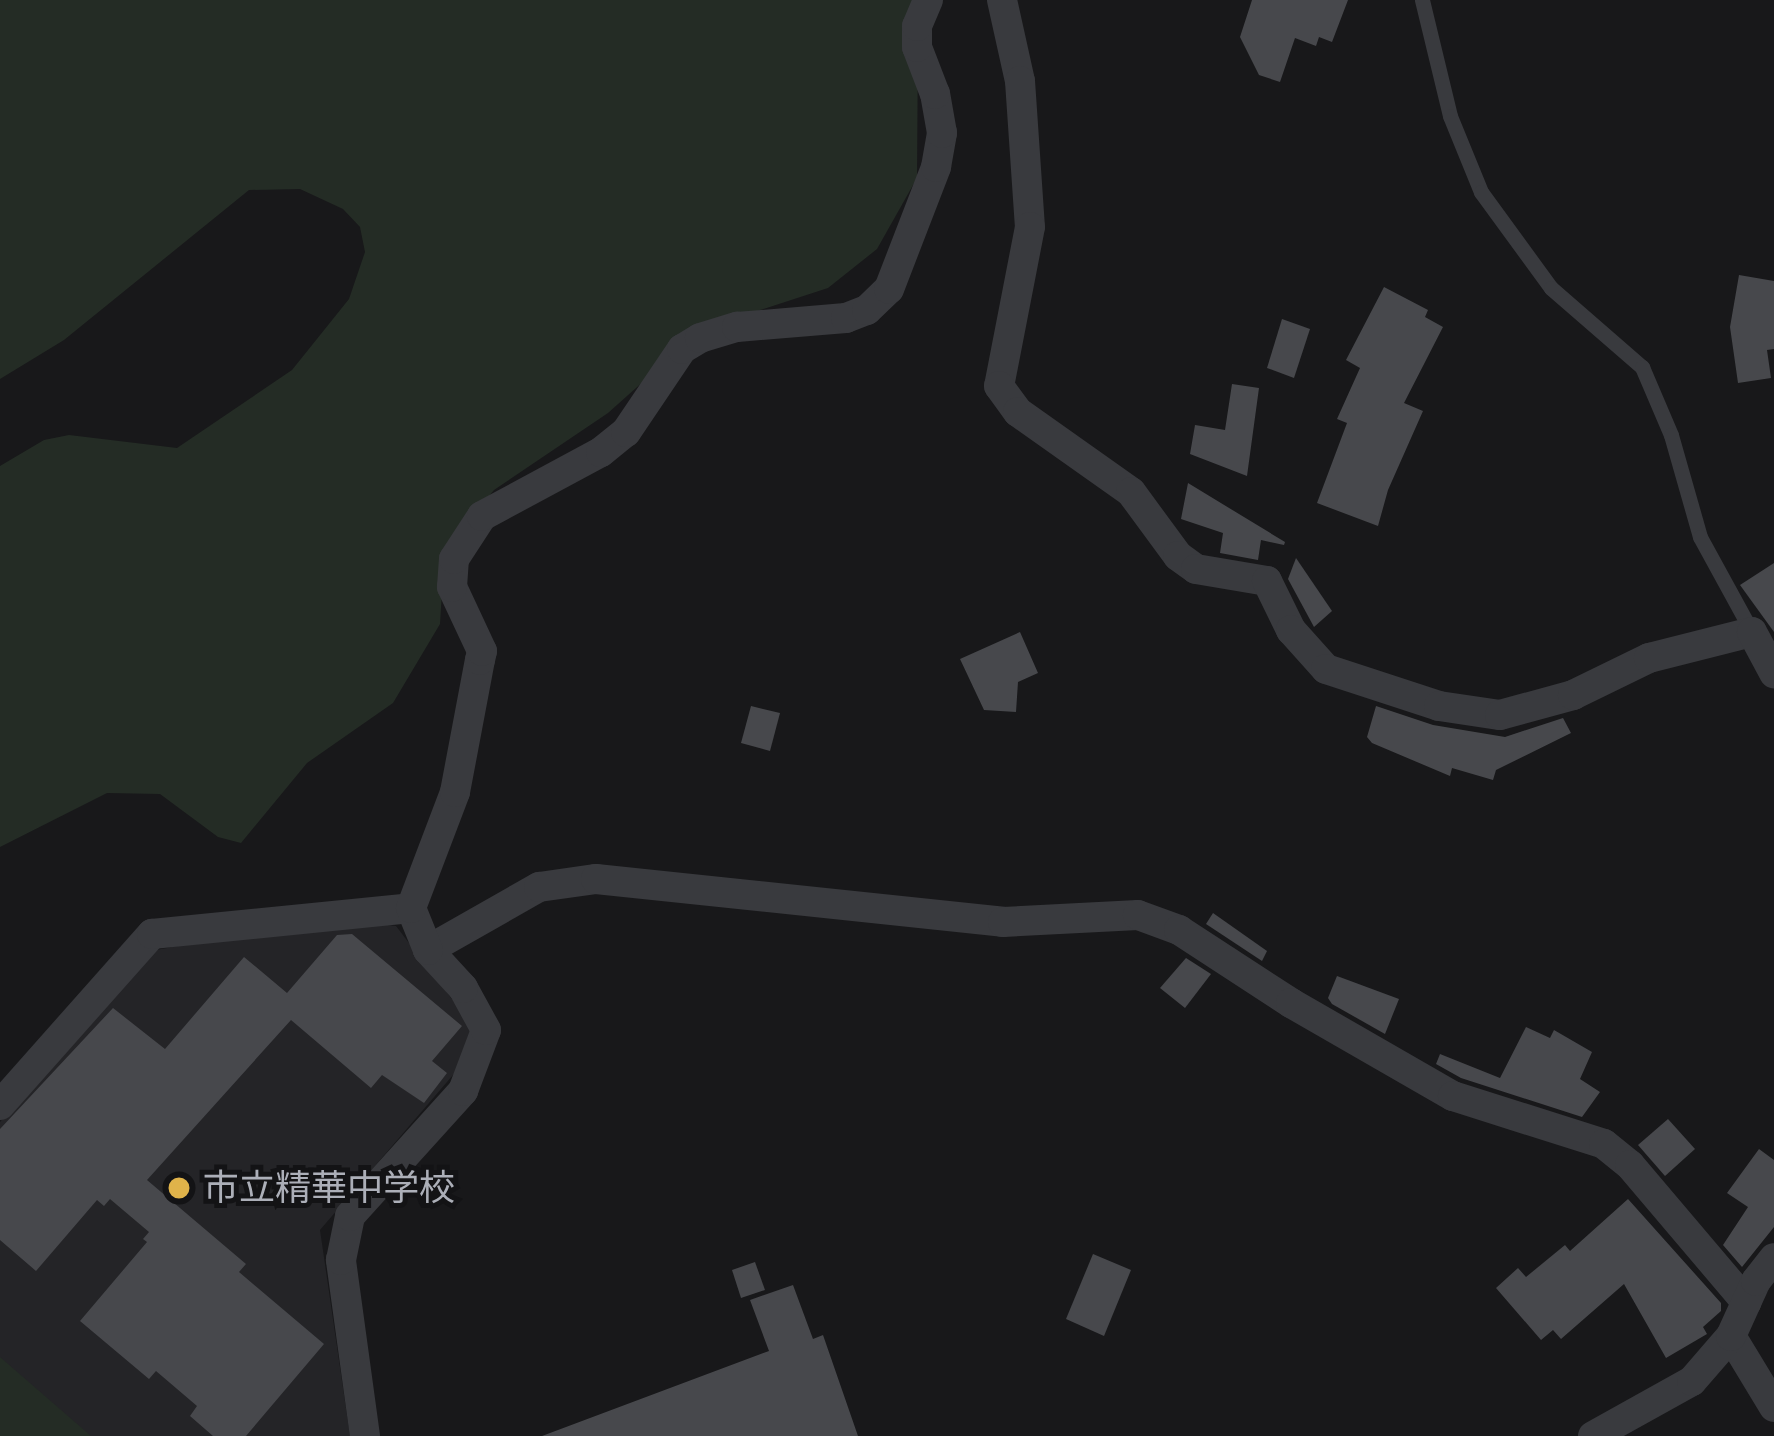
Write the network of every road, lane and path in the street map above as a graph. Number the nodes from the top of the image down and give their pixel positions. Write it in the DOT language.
graph roads {
  1 [pos="928,0"];
  2 [pos="1002,0"];
  3 [pos="1422,0"];
  4 [pos="1752,632"];
  5 [pos="1774,673"];
  6 [pos="411,908"];
  7 [pos="428,950"];
  8 [pos="0,1106"];
  9 [pos="1774,1258"];
  10 [pos="1746,1302"];
  11 [pos="1731,1336"];
  12 [pos="1774,1407"];
  13 [pos="365,1436"];
  14 [pos="1593,1436"];
  1 -- 6 [label="street"];
  2 -- 4 [label="street"];
  3 -- 4 [label="lane"];
  4 -- 5 [label="street"];
  6 -- 7 [label="street"];
  6 -- 8 [label="street"];
  7 -- 10 [label="street"];
  7 -- 13 [label="street"];
  9 -- 10 [label="street"];
  10 -- 11 [label="street"];
  11 -- 12 [label="street"];
  11 -- 14 [label="street"];
}
